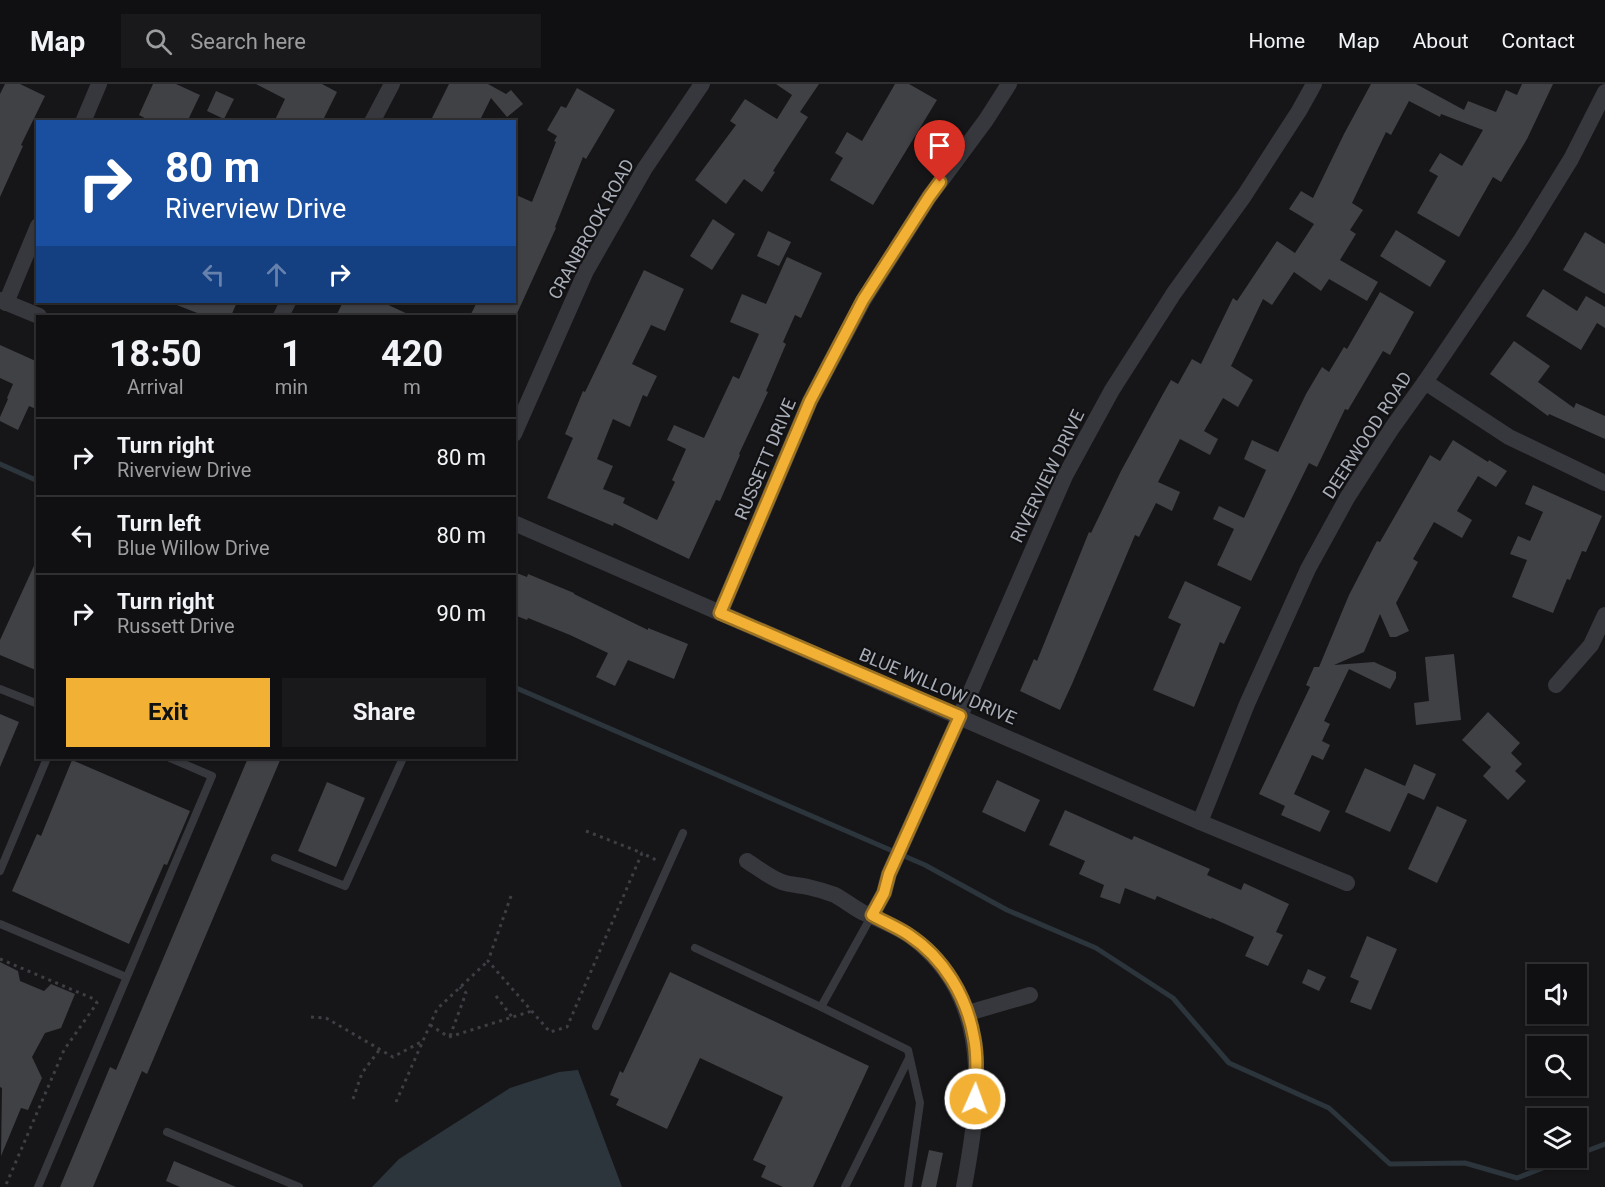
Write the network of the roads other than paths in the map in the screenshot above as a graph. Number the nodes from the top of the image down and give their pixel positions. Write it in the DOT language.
graph roads {
  1 [pos="99,84"];
  2 [pos="392,84"];
  3 [pos="702,84"];
  4 [pos="1009,84"];
  5 [pos="1314,84"];
  6 [pos="1605,92"];
  7 [pos="84,120"];
  8 [pos="373,120"];
  9 [pos="36,230"];
  10 [pos="3,301"];
  11 [pos="37,315"];
  12 [pos="1425,382"];
  13 [pos="516,429"];
  14 [pos="1605,483"];
  15 [pos="516,524"];
  16 [pos="720,613"];
  17 [pos="1605,615"];
  18 [pos="1556,685"];
  19 [pos="0,689"];
  20 [pos="36,703"];
  21 [pos="960,716"];
  22 [pos="47,759"];
  23 [pos="172,759"];
  24 [pos="403,759"];
  25 [pos="1200,822"];
  26 [pos="683,833"];
  27 [pos="275,858"];
  28 [pos="747,861"];
  29 [pos="1,866"];
  30 [pos="1347,883"];
  31 [pos="872,915"];
  32 [pos="0,924"];
  33 [pos="695,948"];
  34 [pos="126,977"];
  35 [pos="1030,995"];
  36 [pos="821,1007"];
  37 [pos="968,1013"];
  38 [pos="596,1026"];
  39 [pos="909,1058"];
  40 [pos="167,1132"];
  41 [pos="38,1187"];
  42 [pos="298,1187"];
  43 [pos="845,1187"];
  44 [pos="908,1187"];
  45 [pos="964,1187"];
  1 -- 7 [label="street"];
  2 -- 8 [label="street"];
  3 -- 13 [label="street, CRANBROOK ROAD"];
  4 -- 16 [label="street, RUSSETT DRIVE"];
  5 -- 21 [label="street, RIVERVIEW DRIVE"];
  6 -- 12 [label="street, DEERWOOD ROAD"];
  9 -- 10 [label="street"];
  10 -- 11 [label="street"];
  12 -- 14 [label="street"];
  12 -- 25 [label="street, DEERWOOD ROAD"];
  15 -- 16 [label="street, BLUE WILLOW DRIVE"];
  16 -- 21 [label="street, BLUE WILLOW DRIVE"];
  17 -- 18 [label="street"];
  19 -- 20 [label="lane"];
  21 -- 25 [label="street, BLUE WILLOW DRIVE"];
  21 -- 31 [label="street, RIVERVIEW DRIVE"];
  22 -- 29 [label="lane"];
  23 -- 34 [label="lane"];
  24 -- 27 [label="lane"];
  25 -- 30 [label="street, BLUE WILLOW DRIVE"];
  26 -- 38 [label="lane"];
  28 -- 31 [label="street"];
  31 -- 36 [label="lane"];
  31 -- 37 [label="street"];
  32 -- 34 [label="lane"];
  33 -- 36 [label="lane"];
  34 -- 41 [label="lane"];
  35 -- 37 [label="street"];
  36 -- 39 [label="lane"];
  37 -- 45 [label="street"];
  39 -- 43 [label="lane"];
  39 -- 44 [label="lane"];
  40 -- 42 [label="lane"];
}
